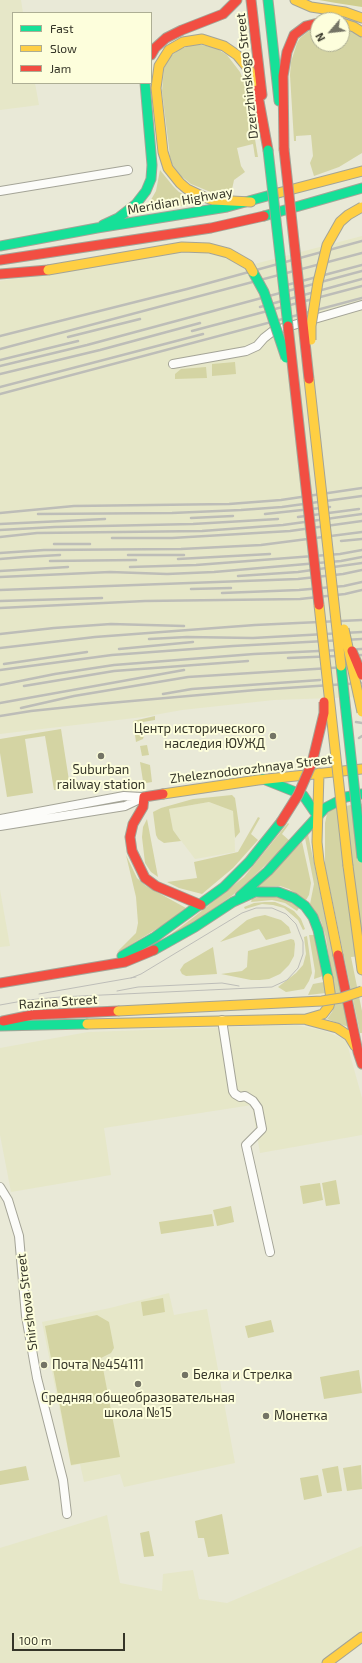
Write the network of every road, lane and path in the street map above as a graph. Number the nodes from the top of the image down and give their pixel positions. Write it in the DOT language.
graph roads {
  1 [pos="237,0"];
  2 [pos="251,0"];
  3 [pos="268,0"];
  4 [pos="295,0"];
  5 [pos="362,18"];
  6 [pos="310,25"];
  7 [pos="350,25"];
  8 [pos="362,32"];
  9 [pos="152,53"];
  10 [pos="145,84"];
  11 [pos="284,149"];
  12 [pos="268,150"];
  13 [pos="362,161"];
  14 [pos="128,170"];
  15 [pos="362,171"];
  16 [pos="332,180"];
  17 [pos="362,188"];
  18 [pos="0,191"];
  19 [pos="251,202"];
  20 [pos="362,207"];
  21 [pos="96,228"];
  22 [pos="0,246"];
  23 [pos="0,260"];
  24 [pos="0,274"];
  25 [pos="362,305"];
  26 [pos="173,364"];
  27 [pos="310,385"];
  28 [pos="296,397"];
  29 [pos="325,522"];
  30 [pos="317,591"];
  31 [pos="343,628"];
  32 [pos="362,675"];
  33 [pos="362,712"];
  34 [pos="362,768"];
  35 [pos="319,773"];
  36 [pos="263,779"];
  37 [pos="362,794"];
  38 [pos="144,797"];
  39 [pos="318,817"];
  40 [pos="0,819"];
  41 [pos="0,826"];
  42 [pos="362,858"];
  43 [pos="233,902"];
  44 [pos="201,905"];
  45 [pos="104,965"];
  46 [pos="362,970"];
  47 [pos="0,983"];
  48 [pos="362,990"];
  49 [pos="306,1019"];
  50 [pos="222,1020"];
  51 [pos="0,1022"];
  52 [pos="0,1026"];
  53 [pos="358,1052"];
  54 [pos="362,1064"];
  55 [pos="0,1186"];
  56 [pos="270,1252"];
  57 [pos="67,1514"];
  58 [pos="362,1637"];
  59 [pos="327,1663"];
  1 -- 9 [label="main road"];
  2 -- 12 [label="main road, Dzerzhinskogo Street"];
  3 -- 11 [label="main road"];
  4 -- 5 [label="main road"];
  6 -- 11 [label="main road"];
  7 -- 8 [label="main road"];
  10 -- 21 [label="main road"];
  11 -- 27 [label="main road, bridge"];
  12 -- 19 [label="main road"];
  12 -- 28 [label="main road, bridge"];
  13 -- 16 [label="main road"];
  14 -- 18 [label="street"];
  15 -- 16 [label="main road, Meridian Highway"];
  16 -- 19 [label="main road, Meridian Highway"];
  17 -- 23 [label="main road"];
  19 -- 21 [label="main road, Meridian Highway"];
  20 -- 27 [label="main road, bridge"];
  21 -- 22 [label="main road, Meridian Highway"];
  24 -- 28 [label="main road, bridge"];
  25 -- 26 [label="street"];
  27 -- 29 [label="main road, bridge"];
  28 -- 30 [label="main road, bridge"];
  29 -- 31 [label="main road, bridge"];
  29 -- 42 [label="main road, bridge"];
  30 -- 44 [label="main road, bridge"];
  30 -- 46 [label="main road, bridge"];
  31 -- 32 [label="main road, bridge"];
  31 -- 33 [label="main road, bridge"];
  34 -- 35 [label="main road, Zheleznodorozhnaya Street"];
  35 -- 36 [label="main road, Zheleznodorozhnaya Street"];
  35 -- 39 [label="main road"];
  36 -- 38 [label="main road, Zheleznodorozhnaya Street"];
  36 -- 39 [label="main road"];
  37 -- 39 [label="main road"];
  38 -- 40 [label="street, Zheleznodorozhnaya Street"];
  38 -- 41 [label="street, Zheleznodorozhnaya Street"];
  38 -- 44 [label="main road"];
  39 -- 43 [label="main road"];
  39 -- 53 [label="main road"];
  43 -- 45 [label="main road"];
  43 -- 49 [label="main road"];
  44 -- 45 [label="main road"];
  45 -- 47 [label="main road, Razina Street"];
  48 -- 51 [label="main road, Razina Street, bridge"];
  49 -- 50 [label="main road"];
  49 -- 53 [label="main road"];
  50 -- 52 [label="main road"];
  50 -- 56 [label="street"];
  53 -- 54 [label="main road"];
  55 -- 57 [label="street, Shirshova Street"];
  58 -- 59 [label="main road"];
}
